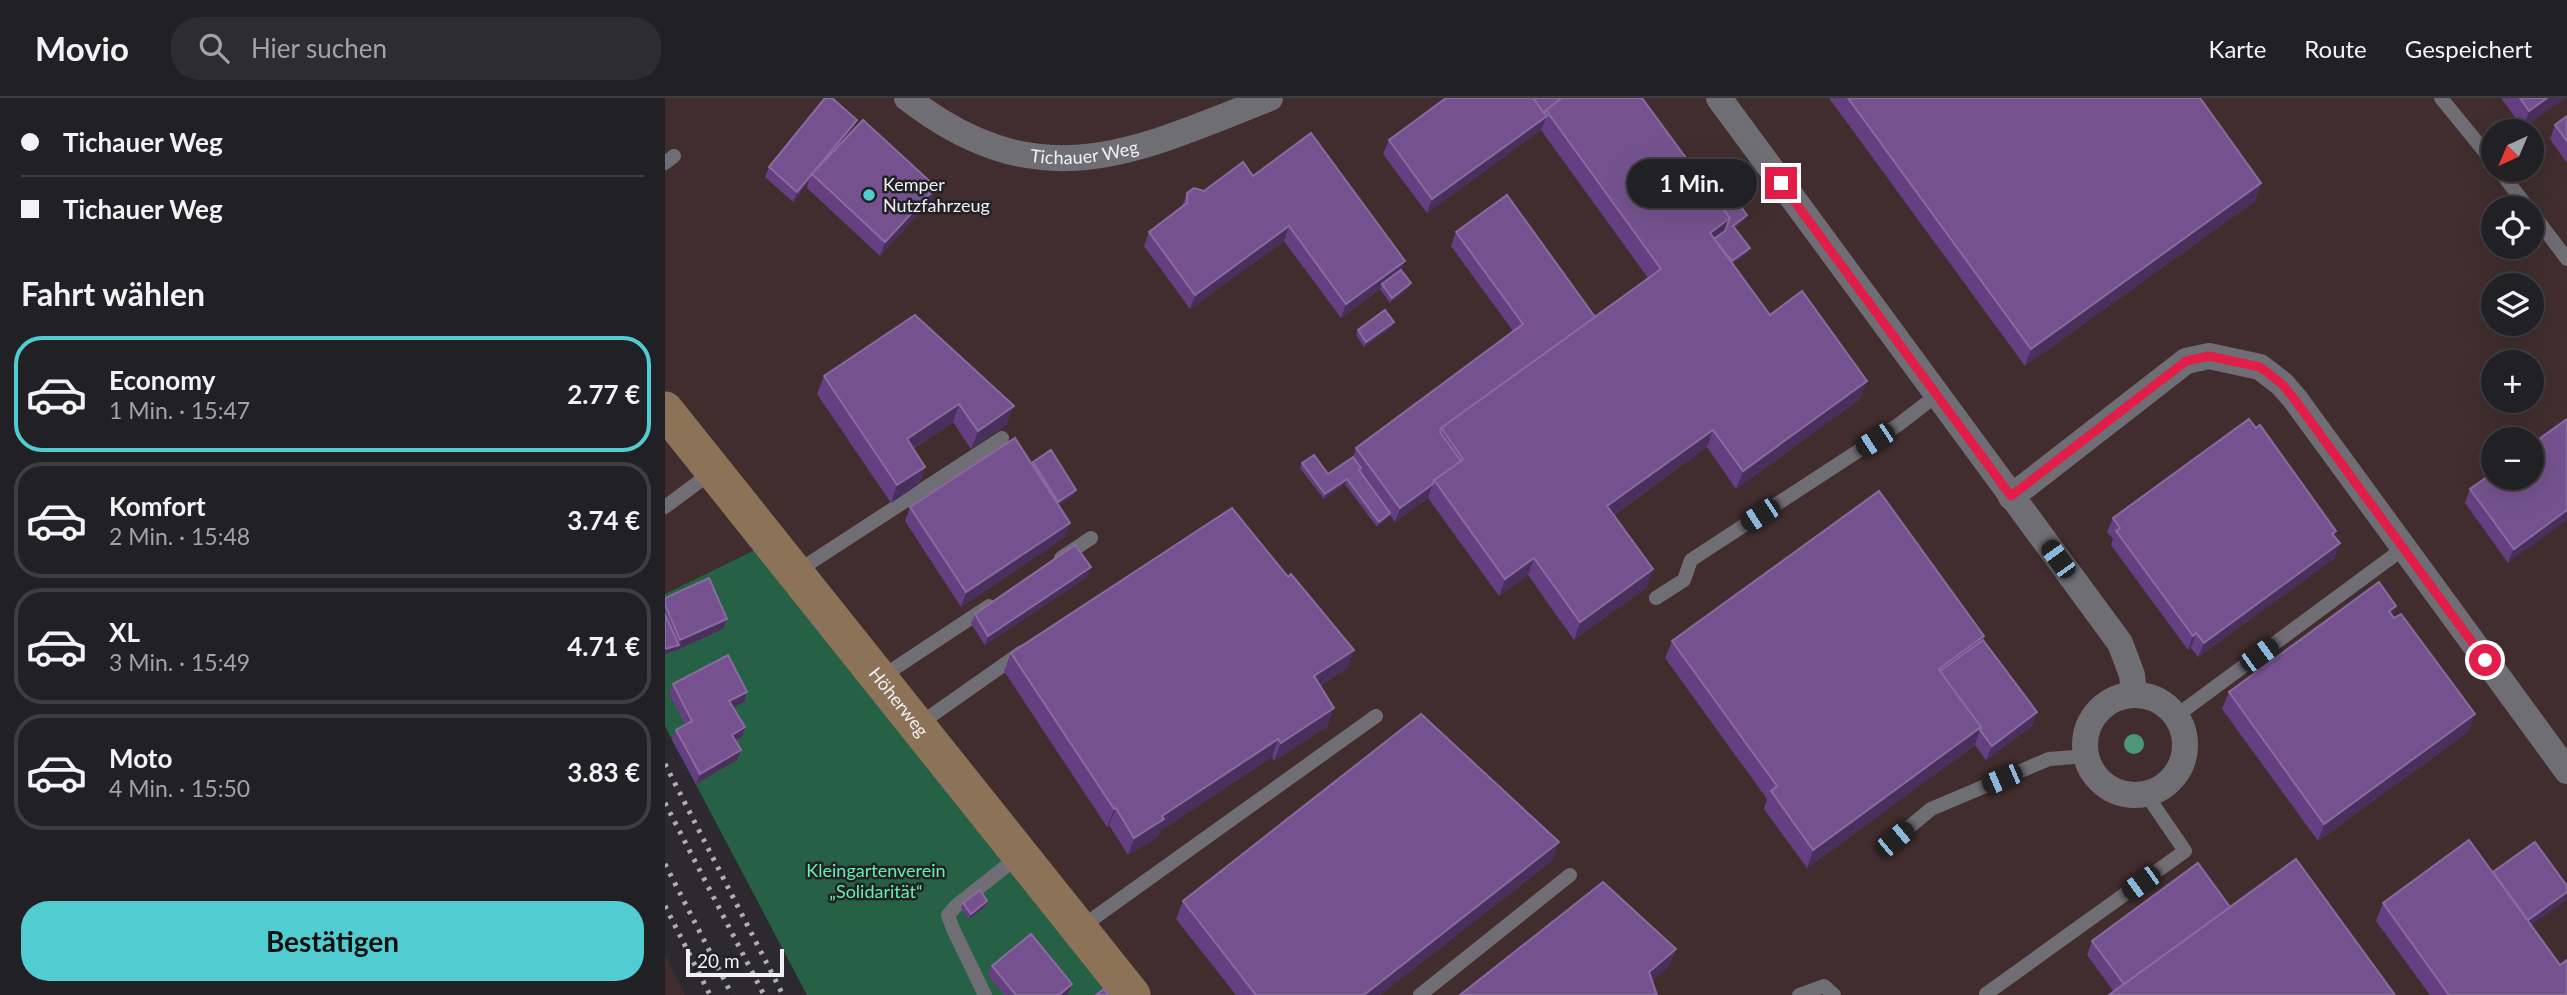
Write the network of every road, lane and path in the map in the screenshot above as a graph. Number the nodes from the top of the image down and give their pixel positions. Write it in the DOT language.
graph roads {
  1 [pos="907,98"];
  2 [pos="1270,98"];
  3 [pos="1719,98"];
  4 [pos="2441,98"];
  5 [pos="2481,147"];
  6 [pos="2508,182"];
  7 [pos="2519,196"];
  8 [pos="2544,229"];
  9 [pos="2567,259"];
  10 [pos="1937,396"];
  11 [pos="665,410"];
  12 [pos="1002,438"];
  13 [pos="713,471"];
  14 [pos="2011,496"];
  15 [pos="665,507"];
  16 [pos="1091,538"];
  17 [pos="2404,548"];
  18 [pos="1047,568"];
  19 [pos="795,573"];
  20 [pos="1002,597"];
  21 [pos="1656,598"];
  22 [pos="1029,648"];
  23 [pos="879,679"];
  24 [pos="2134,695"];
  25 [pos="1376,716"];
  26 [pos="2176,716"];
  27 [pos="917,726"];
  28 [pos="2087,756"];
  29 [pos="2567,771"];
  30 [pos="2146,794"];
  31 [pos="1895,839"];
  32 [pos="1020,855"];
  33 [pos="1570,875"];
  34 [pos="1079,929"];
  35 [pos="1986,994"];
  36 [pos="985,995"];
  37 [pos="1132,995"];
  38 [pos="1420,995"];
  39 [pos="1799,995"];
  40 [pos="1834,995"];
  1 -- 2 [label="street, Tichauer Weg"];
  3 -- 10 [label="street"];
  4 -- 5 [label="lane"];
  6 -- 7 [label="lane"];
  8 -- 9 [label="lane"];
  10 -- 14 [label="street"];
  10 -- 21 [label="lane"];
  11 -- 13 [label="street, Höherweg"];
  12 -- 19 [label="lane"];
  13 -- 15 [label="lane"];
  13 -- 19 [label="street, Höherweg"];
  14 -- 17 [label="street"];
  14 -- 24 [label="street"];
  16 -- 18 [label="lane"];
  17 -- 26 [label="lane"];
  17 -- 29 [label="street"];
  19 -- 23 [label="street, Höherweg"];
  20 -- 23 [label="lane"];
  22 -- 27 [label="lane"];
  23 -- 27 [label="street, Höherweg"];
  24 -- 26 [label="street"];
  24 -- 28 [label="street"];
  25 -- 34 [label="lane"];
  26 -- 30 [label="street"];
  27 -- 32 [label="street, Höherweg"];
  28 -- 30 [label="street"];
  28 -- 31 [label="lane"];
  30 -- 35 [label="lane"];
  32 -- 34 [label="street, Höherweg"];
  32 -- 36 [label="lane"];
  33 -- 38 [label="lane"];
  34 -- 37 [label="street, Höherweg"];
  39 -- 40 [label="lane"];
}
